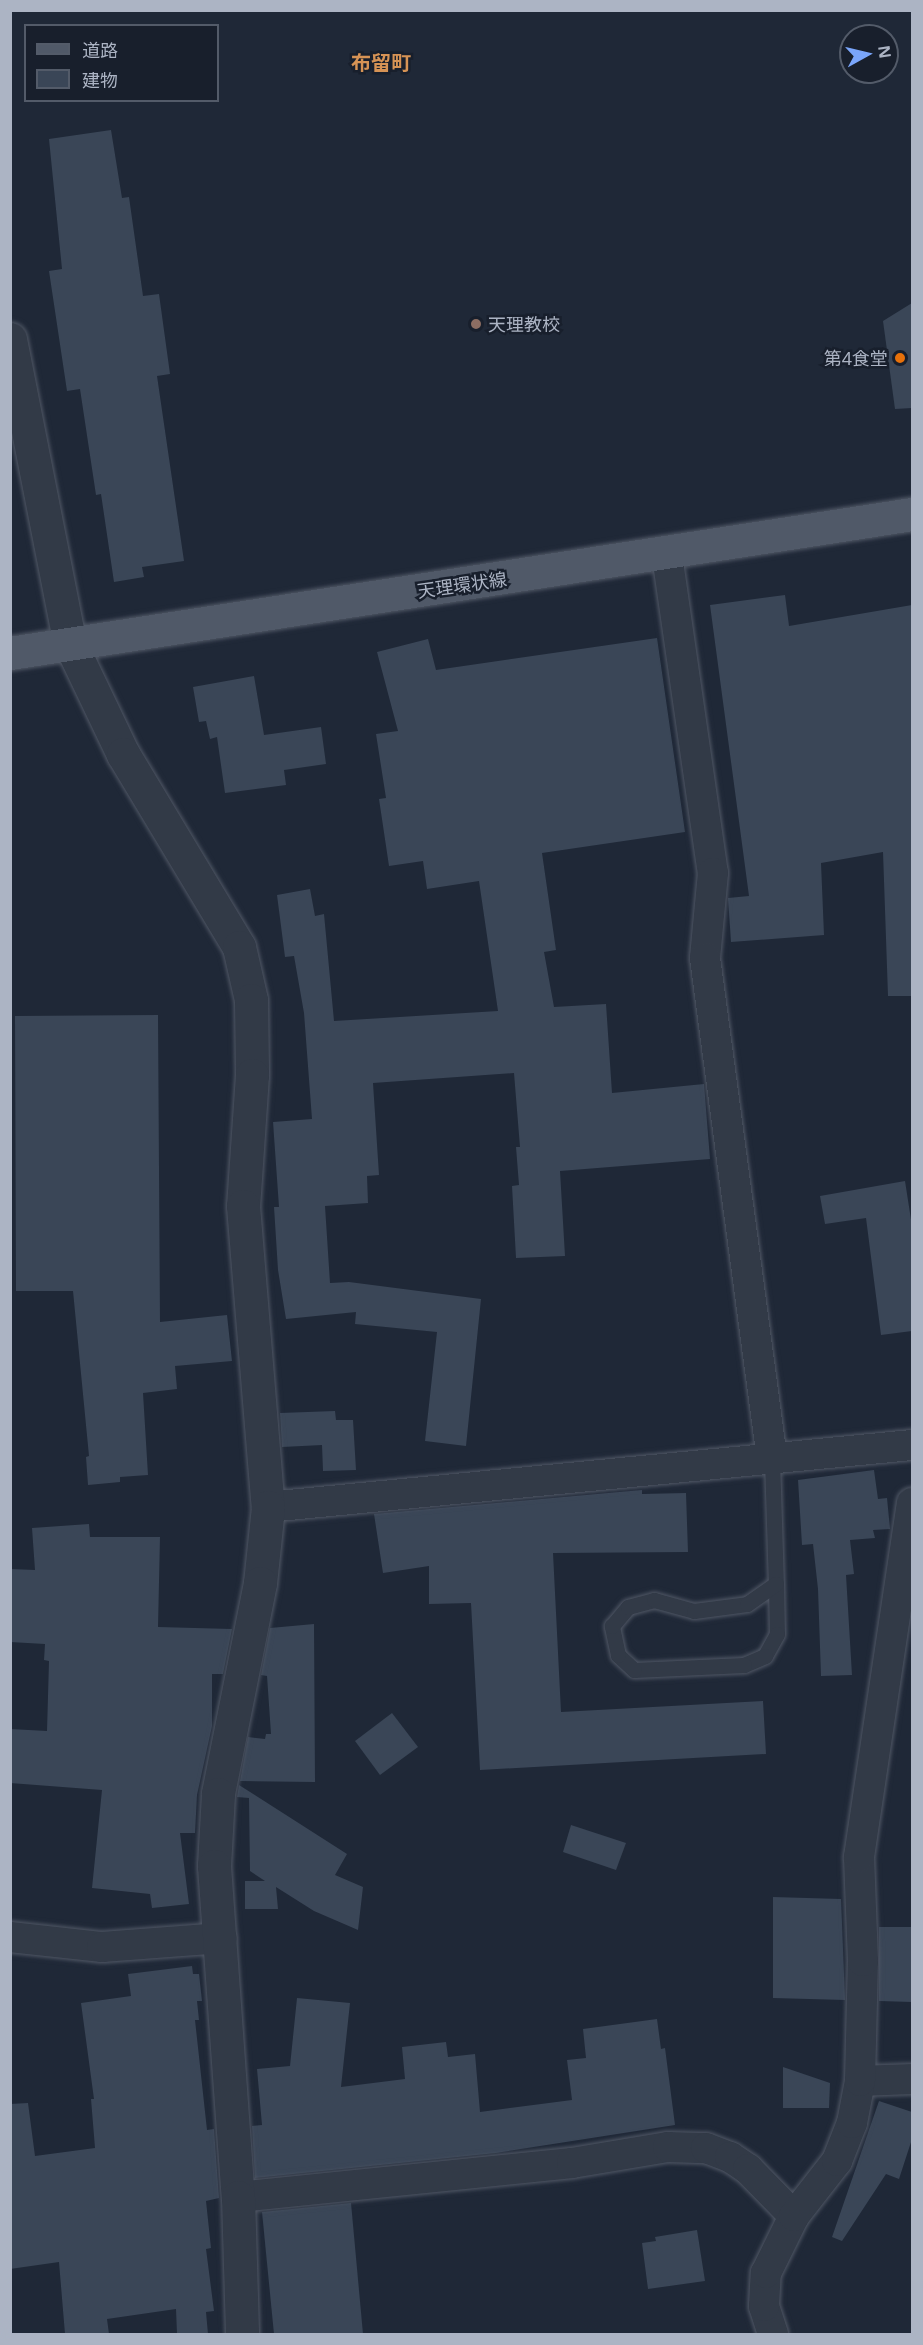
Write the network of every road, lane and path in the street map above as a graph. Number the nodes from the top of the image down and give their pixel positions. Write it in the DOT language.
graph roads {
  1 [pos="10,339"];
  2 [pos="912,514"];
  3 [pos="667,555"];
  4 [pos="69,641"];
  5 [pos="10,653"];
  6 [pos="912,1445"];
  7 [pos="772,1460"];
  8 [pos="912,1503"];
  9 [pos="268,1507"];
  10 [pos="776,1584"];
  11 [pos="10,1937"];
  12 [pos="222,1938"];
  13 [pos="912,2079"];
  14 [pos="860,2081"];
  15 [pos="238,2197"];
  16 [pos="794,2216"];
  17 [pos="242,2334"];
  18 [pos="773,2334"];
  1 -- 4 [label="street"];
  2 -- 3 [label="main road, 天理環状線"];
  3 -- 4 [label="main road, 天理環状線"];
  3 -- 7 [label="street"];
  4 -- 5 [label="main road, 天理環状線"];
  4 -- 9 [label="street"];
  6 -- 7 [label="street"];
  7 -- 9 [label="street"];
  7 -- 10 [label="lane"];
  8 -- 14 [label="street"];
  9 -- 12 [label="street"];
  10 -- 10 [label="lane"];
  11 -- 12 [label="street"];
  12 -- 15 [label="street"];
  13 -- 14 [label="street"];
  14 -- 16 [label="street"];
  15 -- 16 [label="street"];
  15 -- 17 [label="street"];
  16 -- 18 [label="street"];
}
